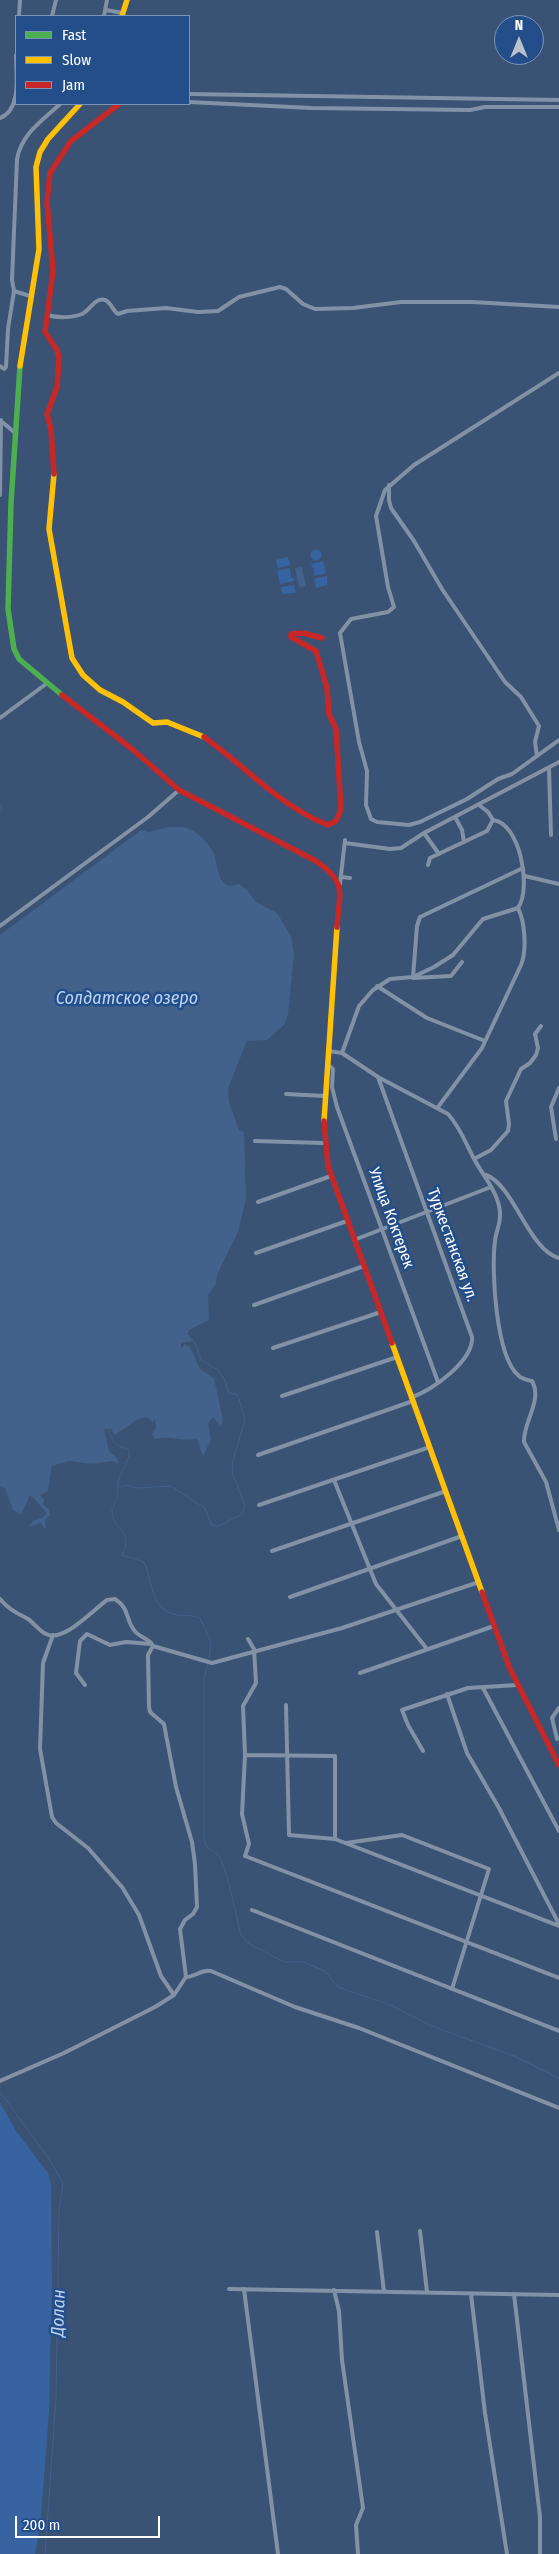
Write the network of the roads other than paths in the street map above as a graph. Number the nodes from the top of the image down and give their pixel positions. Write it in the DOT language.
graph roads {
  1 [pos="20,0"];
  2 [pos="56,0"];
  3 [pos="107,0"];
  4 [pos="127,0"];
  5 [pos="106,10"];
  6 [pos="19,15"];
  7 [pos="52,15"];
  8 [pos="104,15"];
  9 [pos="122,15"];
  10 [pos="15,78"];
  11 [pos="190,94"];
  12 [pos="559,100"];
  13 [pos="190,102"];
  14 [pos="59,105"];
  15 [pos="79,105"];
  16 [pos="118,105"];
  17 [pos="559,107"];
  18 [pos="0,118"];
  19 [pos="14,291"];
  20 [pos="30,296"];
  21 [pos="559,307"];
  22 [pos="47,315"];
  23 [pos="0,366"];
  24 [pos="559,373"];
  25 [pos="0,420"];
  26 [pos="14,432"];
  27 [pos="390,485"];
  28 [pos="0,495"];
  29 [pos="322,638"];
  30 [pos="46,684"];
  31 [pos="0,710"];
  32 [pos="4,714"];
  33 [pos="0,718"];
  34 [pos="559,740"];
  35 [pos="537,756"];
  36 [pos="559,762"];
  37 [pos="549,768"];
  38 [pos="179,790"];
  39 [pos="479,806"];
  40 [pos="455,817"];
  41 [pos="493,820"];
  42 [pos="424,833"];
  43 [pos="551,835"];
  44 [pos="464,842"];
  45 [pos="439,854"];
  46 [pos="428,865"];
  47 [pos="523,868"];
  48 [pos="525,876"];
  49 [pos="350,878"];
  50 [pos="341,880"];
  51 [pos="559,884"];
  52 [pos="518,908"];
  53 [pos="0,926"];
  54 [pos="462,962"];
  55 [pos="413,977"];
  56 [pos="408,978"];
  57 [pos="377,986"];
  58 [pos="541,1026"];
  59 [pos="485,1041"];
  60 [pos="328,1051"];
  61 [pos="342,1053"];
  62 [pos="327,1064"];
  63 [pos="378,1077"];
  64 [pos="559,1088"];
  65 [pos="286,1094"];
  66 [pos="325,1096"];
  67 [pos="438,1107"];
  68 [pos="553,1114"];
  69 [pos="559,1114"];
  70 [pos="556,1139"];
  71 [pos="255,1141"];
  72 [pos="323,1144"];
  73 [pos="474,1159"];
  74 [pos="486,1175"];
  75 [pos="331,1176"];
  76 [pos="491,1187"];
  77 [pos="258,1202"];
  78 [pos="427,1213"];
  79 [pos="347,1221"];
  80 [pos="382,1230"];
  81 [pos="354,1240"];
  82 [pos="256,1253"];
  83 [pos="559,1258"];
  84 [pos="364,1266"];
  85 [pos="254,1305"];
  86 [pos="381,1312"];
  87 [pos="273,1348"];
  88 [pos="397,1357"];
  89 [pos="438,1382"];
  90 [pos="282,1396"];
  91 [pos="413,1399"];
  92 [pos="430,1447"];
  93 [pos="258,1455"];
  94 [pos="334,1480"];
  95 [pos="446,1491"];
  96 [pos="258,1505"];
  97 [pos="352,1524"];
  98 [pos="559,1530"];
  99 [pos="462,1536"];
  100 [pos="272,1551"];
  101 [pos="370,1568"];
  102 [pos="479,1582"];
  103 [pos="290,1597"];
  104 [pos="0,1599"];
  105 [pos="396,1610"];
  106 [pos="494,1626"];
  107 [pos="52,1635"];
  108 [pos="248,1640"];
  109 [pos="152,1645"];
  110 [pos="427,1649"];
  111 [pos="254,1652"];
  112 [pos="360,1673"];
  113 [pos="85,1685"];
  114 [pos="517,1685"];
  115 [pos="483,1688"];
  116 [pos="447,1694"];
  117 [pos="286,1705"];
  118 [pos="559,1708"];
  119 [pos="558,1738"];
  120 [pos="548,1744"];
  121 [pos="423,1751"];
  122 [pos="245,1755"];
  123 [pos="287,1756"];
  124 [pos="559,1765"];
  125 [pos="559,1831"];
  126 [pos="336,1839"];
  127 [pos="346,1843"];
  128 [pos="481,1895"];
  129 [pos="252,1910"];
  130 [pos="559,1925"];
  131 [pos="466,1942"];
  132 [pos="186,1977"];
  133 [pos="559,1978"];
  134 [pos="452,1989"];
  135 [pos="174,1995"];
  136 [pos="559,2031"];
  137 [pos="0,2081"];
  138 [pos="559,2108"];
  139 [pos="420,2231"];
  140 [pos="377,2232"];
  141 [pos="229,2289"];
  142 [pos="244,2289"];
  143 [pos="334,2290"];
  144 [pos="384,2292"];
  145 [pos="426,2292"];
  146 [pos="471,2294"];
  147 [pos="514,2294"];
  148 [pos="559,2295"];
  149 [pos="278,2554"];
  150 [pos="358,2554"];
  151 [pos="507,2554"];
  152 [pos="540,2554"];
  1 -- 6 [label="street"];
  2 -- 7 [label="street"];
  3 -- 5 [label="street"];
  4 -- 9 [label="main road"];
  5 -- 8 [label="street"];
  5 -- 9 [label="street"];
  10 -- 18 [label="street"];
  11 -- 12 [label="street"];
  13 -- 17 [label="street"];
  14 -- 19 [label="street"];
  15 -- 20 [label="main road"];
  16 -- 22 [label="main road"];
  19 -- 20 [label="street"];
  19 -- 23 [label="street"];
  20 -- 26 [label="main road"];
  21 -- 22 [label="street"];
  22 -- 29 [label="main road"];
  24 -- 27 [label="street"];
  25 -- 26 [label="street"];
  25 -- 28 [label="street"];
  26 -- 30 [label="main road"];
  27 -- 35 [label="street"];
  27 -- 35 [label="street"];
  30 -- 32 [label="street"];
  30 -- 38 [label="main road"];
  31 -- 32 [label="street"];
  32 -- 33 [label="street"];
  34 -- 35 [label="street"];
  36 -- 37 [label="street"];
  37 -- 39 [label="street"];
  37 -- 43 [label="street"];
  38 -- 50 [label="main road"];
  38 -- 53 [label="street"];
  39 -- 40 [label="street"];
  39 -- 41 [label="street"];
  40 -- 42 [label="street"];
  40 -- 44 [label="street"];
  41 -- 44 [label="street"];
  41 -- 47 [label="street"];
  42 -- 45 [label="street"];
  42 -- 50 [label="street"];
  44 -- 45 [label="street"];
  45 -- 46 [label="street"];
  47 -- 48 [label="street"];
  47 -- 55 [label="street"];
  48 -- 51 [label="street"];
  48 -- 52 [label="street"];
  49 -- 50 [label="street"];
  50 -- 60 [label="main road"];
  52 -- 55 [label="street"];
  52 -- 59 [label="street"];
  54 -- 56 [label="street"];
  55 -- 56 [label="street"];
  56 -- 57 [label="street"];
  57 -- 59 [label="street"];
  57 -- 61 [label="street"];
  58 -- 73 [label="street"];
  59 -- 67 [label="street"];
  60 -- 61 [label="street"];
  60 -- 62 [label="main road"];
  61 -- 63 [label="street"];
  62 -- 66 [label="main road"];
  62 -- 80 [label="street, Улица Коктерек"];
  63 -- 67 [label="street"];
  63 -- 78 [label="street, Туркестанская ул."];
  64 -- 68 [label="street"];
  65 -- 66 [label="street"];
  66 -- 72 [label="main road"];
  67 -- 73 [label="street"];
  68 -- 69 [label="street"];
  68 -- 70 [label="street"];
  71 -- 72 [label="street"];
  72 -- 75 [label="main road"];
  73 -- 74 [label="street"];
  74 -- 76 [label="street"];
  74 -- 83 [label="street"];
  75 -- 77 [label="street"];
  75 -- 79 [label="main road"];
  76 -- 78 [label="street"];
  76 -- 98 [label="street"];
  78 -- 80 [label="street"];
  78 -- 89 [label="street, Туркестанская ул."];
  79 -- 81 [label="main road"];
  79 -- 82 [label="street"];
  80 -- 81 [label="street"];
  80 -- 89 [label="street, Улица Коктерек"];
  81 -- 84 [label="main road"];
  84 -- 85 [label="street"];
  84 -- 86 [label="main road"];
  86 -- 87 [label="street"];
  86 -- 88 [label="main road"];
  88 -- 90 [label="street"];
  88 -- 91 [label="main road"];
  89 -- 91 [label="street, Туркестанская ул."];
  91 -- 92 [label="main road"];
  91 -- 93 [label="street, Туркестанская ул."];
  92 -- 94 [label="street"];
  92 -- 95 [label="main road"];
  94 -- 96 [label="street"];
  94 -- 97 [label="street"];
  95 -- 97 [label="street"];
  95 -- 99 [label="main road"];
  97 -- 100 [label="street"];
  97 -- 101 [label="street"];
  99 -- 101 [label="street"];
  99 -- 102 [label="main road"];
  101 -- 103 [label="street"];
  101 -- 105 [label="street"];
  102 -- 105 [label="street"];
  102 -- 106 [label="main road"];
  104 -- 107 [label="street"];
  105 -- 110 [label="street"];
  105 -- 111 [label="street"];
  106 -- 110 [label="street"];
  106 -- 114 [label="main road"];
  107 -- 109 [label="street"];
  107 -- 135 [label="street"];
  108 -- 111 [label="street"];
  109 -- 111 [label="street"];
  109 -- 113 [label="street"];
  109 -- 132 [label="street"];
  110 -- 112 [label="street"];
  111 -- 122 [label="street"];
  114 -- 115 [label="street"];
  114 -- 120 [label="main road"];
  115 -- 116 [label="street"];
  115 -- 125 [label="street"];
  116 -- 121 [label="street"];
  116 -- 130 [label="street"];
  117 -- 123 [label="street"];
  118 -- 119 [label="street"];
  119 -- 120 [label="street"];
  120 -- 124 [label="main road"];
  122 -- 123 [label="street"];
  122 -- 131 [label="street"];
  123 -- 126 [label="street"];
  123 -- 126 [label="street"];
  126 -- 127 [label="street"];
  127 -- 128 [label="street"];
  127 -- 128 [label="street"];
  128 -- 130 [label="street"];
  128 -- 131 [label="street"];
  129 -- 134 [label="street"];
  131 -- 133 [label="street"];
  131 -- 134 [label="street"];
  132 -- 135 [label="street"];
  132 -- 138 [label="street"];
  134 -- 136 [label="street"];
  135 -- 137 [label="street"];
  139 -- 145 [label="street"];
  140 -- 144 [label="street"];
  141 -- 142 [label="street"];
  142 -- 143 [label="street"];
  142 -- 149 [label="street"];
  143 -- 144 [label="street"];
  143 -- 150 [label="street"];
  144 -- 145 [label="street"];
  145 -- 146 [label="street"];
  146 -- 147 [label="street"];
  146 -- 151 [label="street"];
  147 -- 148 [label="street"];
  147 -- 152 [label="street"];
}
